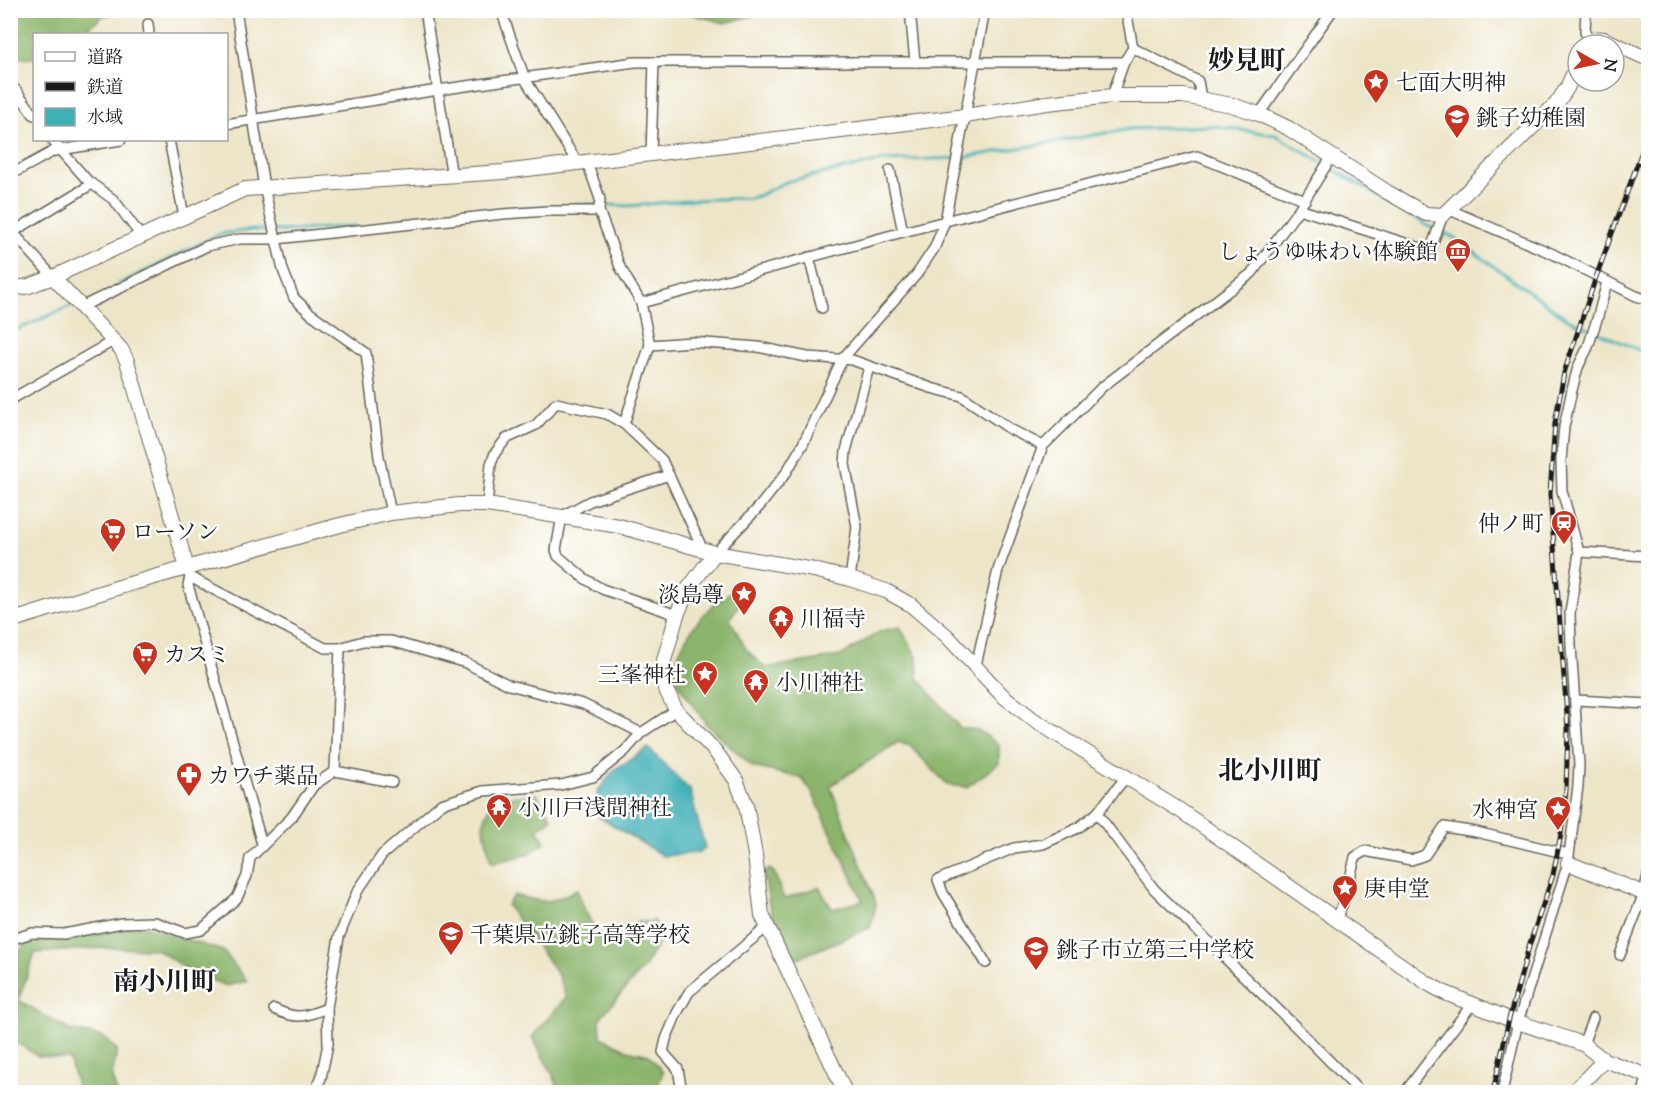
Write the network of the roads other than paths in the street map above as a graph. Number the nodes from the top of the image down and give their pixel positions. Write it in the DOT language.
graph roads {
  1 [pos="236,10"];
  2 [pos="425,10"];
  3 [pos="501,10"];
  4 [pos="910,10"];
  5 [pos="985,10"];
  6 [pos="1126,10"];
  7 [pos="1333,10"];
  8 [pos="1586,10"];
  9 [pos="1585,33"];
  10 [pos="1133,48"];
  11 [pos="1626,49"];
  12 [pos="1648,59"];
  13 [pos="654,62"];
  14 [pos="1124,62"];
  15 [pos="915,63"];
  16 [pos="975,63"];
  17 [pos="525,79"];
  18 [pos="10,89"];
  19 [pos="438,90"];
  20 [pos="1566,90"];
  21 [pos="1112,96"];
  22 [pos="1201,98"];
  23 [pos="33,114"];
  24 [pos="1259,114"];
  25 [pos="965,116"];
  26 [pos="255,119"];
  27 [pos="228,124"];
  28 [pos="53,141"];
  29 [pos="115,141"];
  30 [pos="169,141"];
  31 [pos="60,150"];
  32 [pos="651,155"];
  33 [pos="1332,156"];
  34 [pos="582,162"];
  35 [pos="890,170"];
  36 [pos="10,175"];
  37 [pos="452,177"];
  38 [pos="92,184"];
  39 [pos="264,187"];
  40 [pos="1305,200"];
  41 [pos="1299,209"];
  42 [pos="599,211"];
  43 [pos="1447,212"];
  44 [pos="184,216"];
  45 [pos="945,221"];
  46 [pos="12,231"];
  47 [pos="903,232"];
  48 [pos="141,236"];
  49 [pos="276,239"];
  50 [pos="809,257"];
  51 [pos="53,277"];
  52 [pos="1607,282"];
  53 [pos="10,290"];
  54 [pos="1648,302"];
  55 [pos="641,303"];
  56 [pos="81,307"];
  57 [pos="822,308"];
  58 [pos="113,341"];
  59 [pos="650,345"];
  60 [pos="843,358"];
  61 [pos="869,367"];
  62 [pos="10,400"];
  63 [pos="624,424"];
  64 [pos="1043,446"];
  65 [pos="669,475"];
  66 [pos="487,505"];
  67 [pos="391,513"];
  68 [pos="562,516"];
  69 [pos="709,551"];
  70 [pos="1579,552"];
  71 [pos="1648,556"];
  72 [pos="188,573"];
  73 [pos="850,579"];
  74 [pos="677,615"];
  75 [pos="11,619"];
  76 [pos="340,648"];
  77 [pos="976,665"];
  78 [pos="1576,700"];
  79 [pos="1648,704"];
  80 [pos="676,710"];
  81 [pos="641,733"];
  82 [pos="335,771"];
  83 [pos="1126,777"];
  84 [pos="392,782"];
  85 [pos="1097,813"];
  86 [pos="262,844"];
  87 [pos="1568,859"];
  88 [pos="1648,875"];
  89 [pos="1646,894"];
  90 [pos="1336,920"];
  91 [pos="766,927"];
  92 [pos="10,940"];
  93 [pos="1620,955"];
  94 [pos="986,963"];
  95 [pos="1473,1003"];
  96 [pos="327,1008"];
  97 [pos="274,1009"];
  98 [pos="1593,1018"];
  99 [pos="1518,1022"];
  100 [pos="1583,1044"];
  101 [pos="1604,1060"];
  102 [pos="1648,1076"];
  103 [pos="315,1092"];
  104 [pos="682,1092"];
  105 [pos="845,1092"];
  106 [pos="1360,1092"];
  107 [pos="1405,1092"];
  108 [pos="1502,1092"];
  109 [pos="1573,1092"];
  110 [pos="1643,1092"];
  1 -- 26 [label="street"];
  2 -- 19 [label="street"];
  3 -- 17 [label="street"];
  4 -- 15 [label="street"];
  5 -- 16 [label="street"];
  6 -- 10 [label="street"];
  7 -- 24 [label="street"];
  8 -- 9 [label="street"];
  10 -- 14 [label="street"];
  10 -- 22 [label="street"];
  11 -- 12 [label="street"];
  13 -- 15 [label="street"];
  13 -- 17 [label="street"];
  13 -- 32 [label="street"];
  14 -- 16 [label="street"];
  14 -- 21 [label="street"];
  15 -- 16 [label="street"];
  16 -- 25 [label="street"];
  17 -- 19 [label="street"];
  17 -- 34 [label="street"];
  18 -- 23 [label="street"];
  19 -- 26 [label="street"];
  19 -- 37 [label="street"];
  20 -- 43 [label="street"];
  21 -- 22 [label="street"];
  21 -- 25 [label="street"];
  22 -- 24 [label="street"];
  24 -- 33 [label="street"];
  25 -- 32 [label="street"];
  25 -- 45 [label="street"];
  26 -- 27 [label="street"];
  26 -- 39 [label="street"];
  28 -- 31 [label="street"];
  29 -- 31 [label="street"];
  30 -- 44 [label="street"];
  31 -- 36 [label="street"];
  31 -- 38 [label="street"];
  32 -- 34 [label="street"];
  33 -- 40 [label="street"];
  33 -- 43 [label="street"];
  34 -- 37 [label="street"];
  34 -- 42 [label="street"];
  35 -- 47 [label="street"];
  37 -- 39 [label="street"];
  38 -- 46 [label="street"];
  38 -- 48 [label="street"];
  39 -- 44 [label="street"];
  39 -- 49 [label="street"];
  40 -- 41 [label="street"];
  40 -- 45 [label="street"];
  41 -- 43 [label="street"];
  41 -- 64 [label="street"];
  42 -- 49 [label="street"];
  42 -- 55 [label="street"];
  43 -- 52 [label="street"];
  44 -- 48 [label="street"];
  45 -- 47 [label="street"];
  45 -- 60 [label="street"];
  46 -- 51 [label="street"];
  47 -- 50 [label="street"];
  48 -- 51 [label="street"];
  49 -- 56 [label="street"];
  49 -- 67 [label="street"];
  50 -- 55 [label="street"];
  50 -- 57 [label="street"];
  51 -- 53 [label="street"];
  51 -- 56 [label="street"];
  52 -- 54 [label="street"];
  52 -- 70 [label="street"];
  55 -- 59 [label="street"];
  56 -- 58 [label="street"];
  58 -- 62 [label="street"];
  58 -- 72 [label="street"];
  59 -- 60 [label="street"];
  59 -- 63 [label="street"];
  60 -- 61 [label="street"];
  60 -- 69 [label="street"];
  61 -- 64 [label="street"];
  61 -- 73 [label="street"];
  63 -- 65 [label="street"];
  63 -- 66 [label="street"];
  64 -- 77 [label="street"];
  65 -- 68 [label="street"];
  65 -- 69 [label="street"];
  66 -- 67 [label="street"];
  66 -- 68 [label="street"];
  67 -- 72 [label="street"];
  68 -- 69 [label="street"];
  68 -- 74 [label="street"];
  69 -- 73 [label="street"];
  69 -- 74 [label="street"];
  70 -- 71 [label="street"];
  70 -- 78 [label="street"];
  72 -- 75 [label="street"];
  72 -- 76 [label="street"];
  72 -- 86 [label="street"];
  73 -- 77 [label="street"];
  74 -- 80 [label="street"];
  76 -- 81 [label="street"];
  76 -- 82 [label="street"];
  77 -- 83 [label="street"];
  78 -- 79 [label="street"];
  78 -- 87 [label="street"];
  80 -- 81 [label="street"];
  80 -- 91 [label="street"];
  81 -- 96 [label="street"];
  82 -- 84 [label="street"];
  82 -- 86 [label="street"];
  83 -- 85 [label="street"];
  83 -- 90 [label="street"];
  85 -- 94 [label="street"];
  85 -- 106 [label="street"];
  86 -- 92 [label="street"];
  87 -- 89 [label="street"];
  87 -- 90 [label="street"];
  87 -- 99 [label="street"];
  88 -- 89 [label="street"];
  89 -- 93 [label="street"];
  90 -- 95 [label="street"];
  91 -- 104 [label="street"];
  91 -- 105 [label="street"];
  95 -- 99 [label="street"];
  95 -- 107 [label="street"];
  96 -- 97 [label="street"];
  96 -- 103 [label="street"];
  98 -- 100 [label="street"];
  99 -- 100 [label="street"];
  99 -- 108 [label="street"];
  100 -- 101 [label="street"];
  101 -- 102 [label="street"];
  101 -- 109 [label="street"];
  102 -- 110 [label="street"];
}
